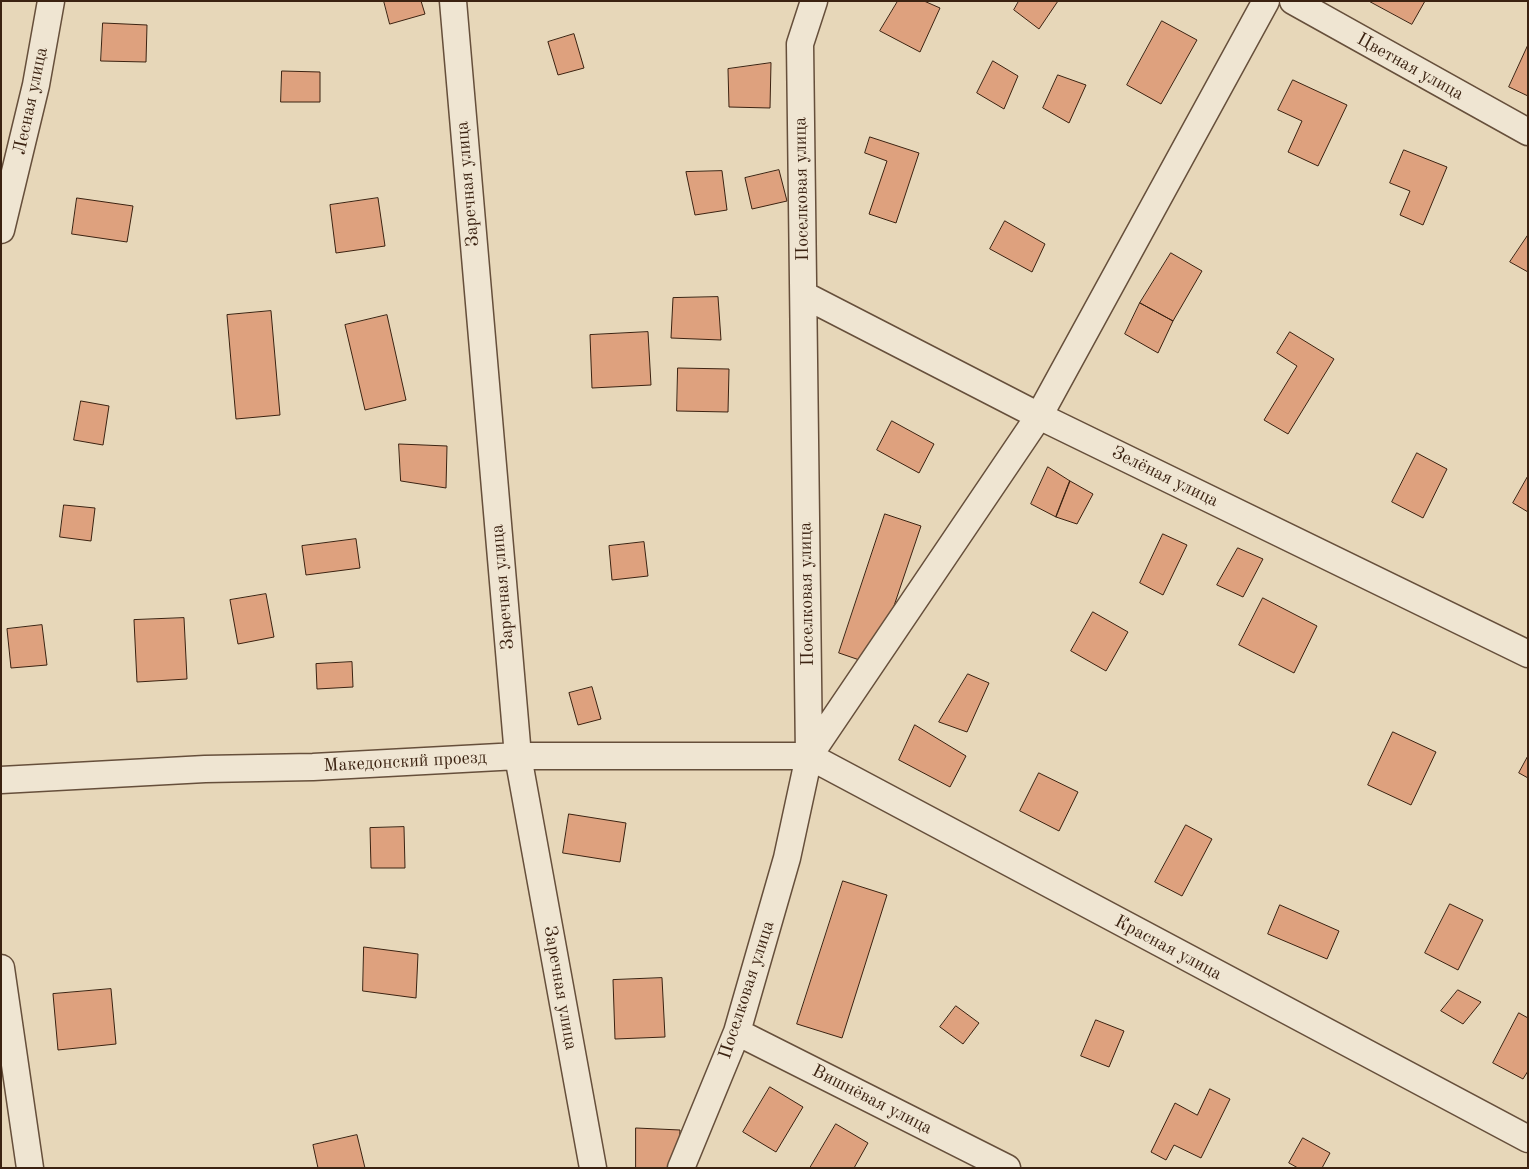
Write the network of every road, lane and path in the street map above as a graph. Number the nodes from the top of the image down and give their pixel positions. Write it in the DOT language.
graph roads {
  1 [pos="50,1"];
  2 [pos="453,1"];
  3 [pos="814,1"];
  4 [pos="1266,1"];
  5 [pos="1293,1"];
  6 [pos="1528,132"];
  7 [pos="1,230"];
  8 [pos="804,295"];
  9 [pos="1039,416"];
  10 [pos="1528,654"];
  11 [pos="518,756"];
  12 [pos="809,756"];
  13 [pos="1,780"];
  14 [pos="1,968"];
  15 [pos="738,1032"];
  16 [pos="1528,1139"];
  17 [pos="30,1168"];
  18 [pos="593,1168"];
  19 [pos="680,1168"];
  20 [pos="1007,1168"];
  1 -- 7 [label="street, Лесная улица"];
  2 -- 11 [label="street, Заречная улица"];
  3 -- 8 [label="street, Поселковая улица"];
  4 -- 9 [label="street"];
  5 -- 6 [label="street, Цветная улица"];
  8 -- 9 [label="street, Зелёная улица"];
  8 -- 12 [label="street, Поселковая улица"];
  9 -- 10 [label="street, Зелёная улица"];
  9 -- 12 [label="street"];
  11 -- 12 [label="street, Македонский проезд"];
  11 -- 13 [label="street, Македонский проезд"];
  11 -- 18 [label="street, Заречная улица"];
  12 -- 15 [label="street, Поселковая улица"];
  12 -- 16 [label="street, Красная улица"];
  14 -- 17 [label="street"];
  15 -- 19 [label="street, Поселковая улица"];
  15 -- 20 [label="street, Вишнёвая улица"];
}
